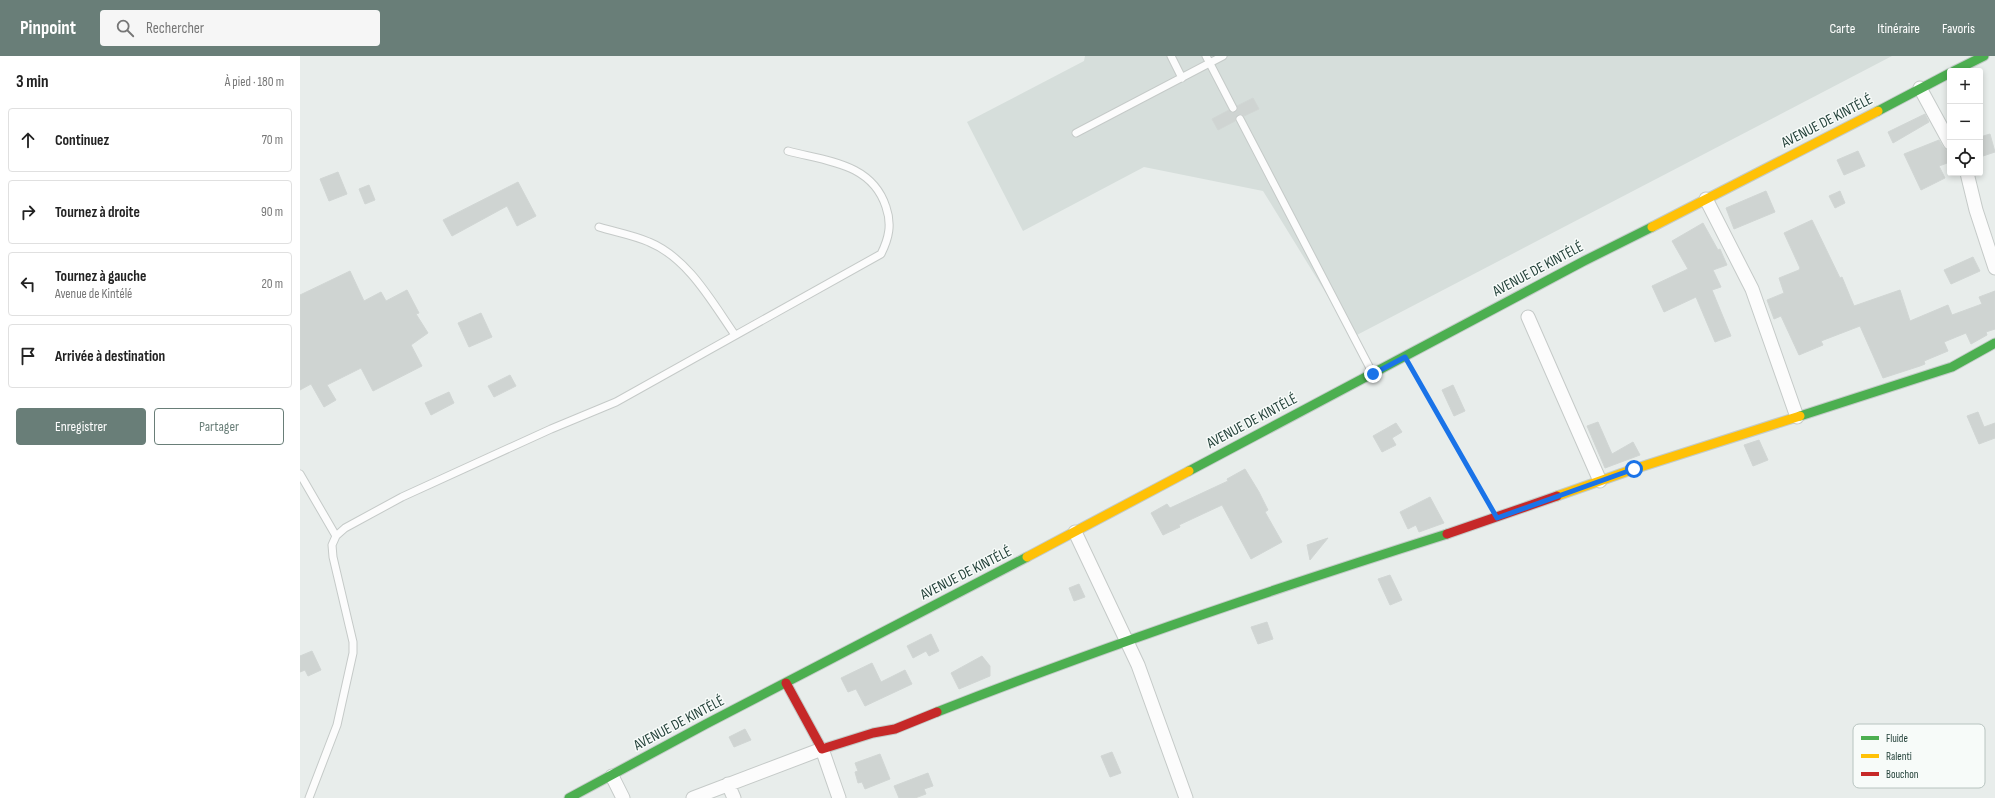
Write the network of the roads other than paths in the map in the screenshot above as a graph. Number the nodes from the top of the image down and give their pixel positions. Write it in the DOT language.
graph roads {
  1 [pos="1171,56"];
  2 [pos="1206,56"];
  3 [pos="1223,56"];
  4 [pos="1984,56"];
  5 [pos="1210,63"];
  6 [pos="1960,68"];
  7 [pos="1947,74"];
  8 [pos="1182,78"];
  9 [pos="1920,88"];
  10 [pos="1234,108"];
  11 [pos="1240,119"];
  12 [pos="1076,133"];
  13 [pos="1948,140"];
  14 [pos="788,151"];
  15 [pos="1968,176"];
  16 [pos="1706,199"];
  17 [pos="599,226"];
  18 [pos="1995,268"];
  19 [pos="1528,317"];
  20 [pos="735,335"];
  21 [pos="1995,343"];
  22 [pos="1373,374"];
  23 [pos="1797,417"];
  24 [pos="300,474"];
  25 [pos="1600,481"];
  26 [pos="1075,532"];
  27 [pos="336,536"];
  28 [pos="1128,644"];
  29 [pos="786,682"];
  30 [pos="822,749"];
  31 [pos="612,776"];
  32 [pos="728,784"];
  33 [pos="309,798"];
  34 [pos="569,798"];
  35 [pos="623,798"];
  36 [pos="693,798"];
  37 [pos="734,798"];
  38 [pos="839,798"];
  39 [pos="1186,798"];
  1 -- 8 [label="lane"];
  2 -- 5 [label="lane"];
  3 -- 5 [label="lane"];
  4 -- 6 [label="main road"];
  5 -- 8 [label="lane"];
  5 -- 10 [label="lane"];
  7 -- 9 [label="main road, AVENUE DE KINTÉLÉ"];
  8 -- 12 [label="lane"];
  9 -- 13 [label="street"];
  9 -- 16 [label="main road, AVENUE DE KINTÉLÉ"];
  11 -- 22 [label="lane"];
  14 -- 20 [label="lane"];
  15 -- 18 [label="street"];
  16 -- 22 [label="main road, AVENUE DE KINTÉLÉ"];
  16 -- 23 [label="street"];
  17 -- 20 [label="lane"];
  19 -- 25 [label="street"];
  20 -- 27 [label="lane"];
  21 -- 23 [label="main road"];
  22 -- 26 [label="main road, AVENUE DE KINTÉLÉ"];
  23 -- 25 [label="main road"];
  24 -- 27 [label="lane"];
  25 -- 28 [label="main road"];
  26 -- 28 [label="street"];
  26 -- 29 [label="main road, AVENUE DE KINTÉLÉ"];
  27 -- 33 [label="lane"];
  28 -- 30 [label="main road"];
  28 -- 39 [label="street"];
  29 -- 30 [label="main road"];
  29 -- 31 [label="main road, AVENUE DE KINTÉLÉ"];
  30 -- 32 [label="street"];
  30 -- 38 [label="street"];
  31 -- 34 [label="main road, AVENUE DE KINTÉLÉ"];
  31 -- 35 [label="street"];
  32 -- 36 [label="street"];
  32 -- 37 [label="street"];
}
